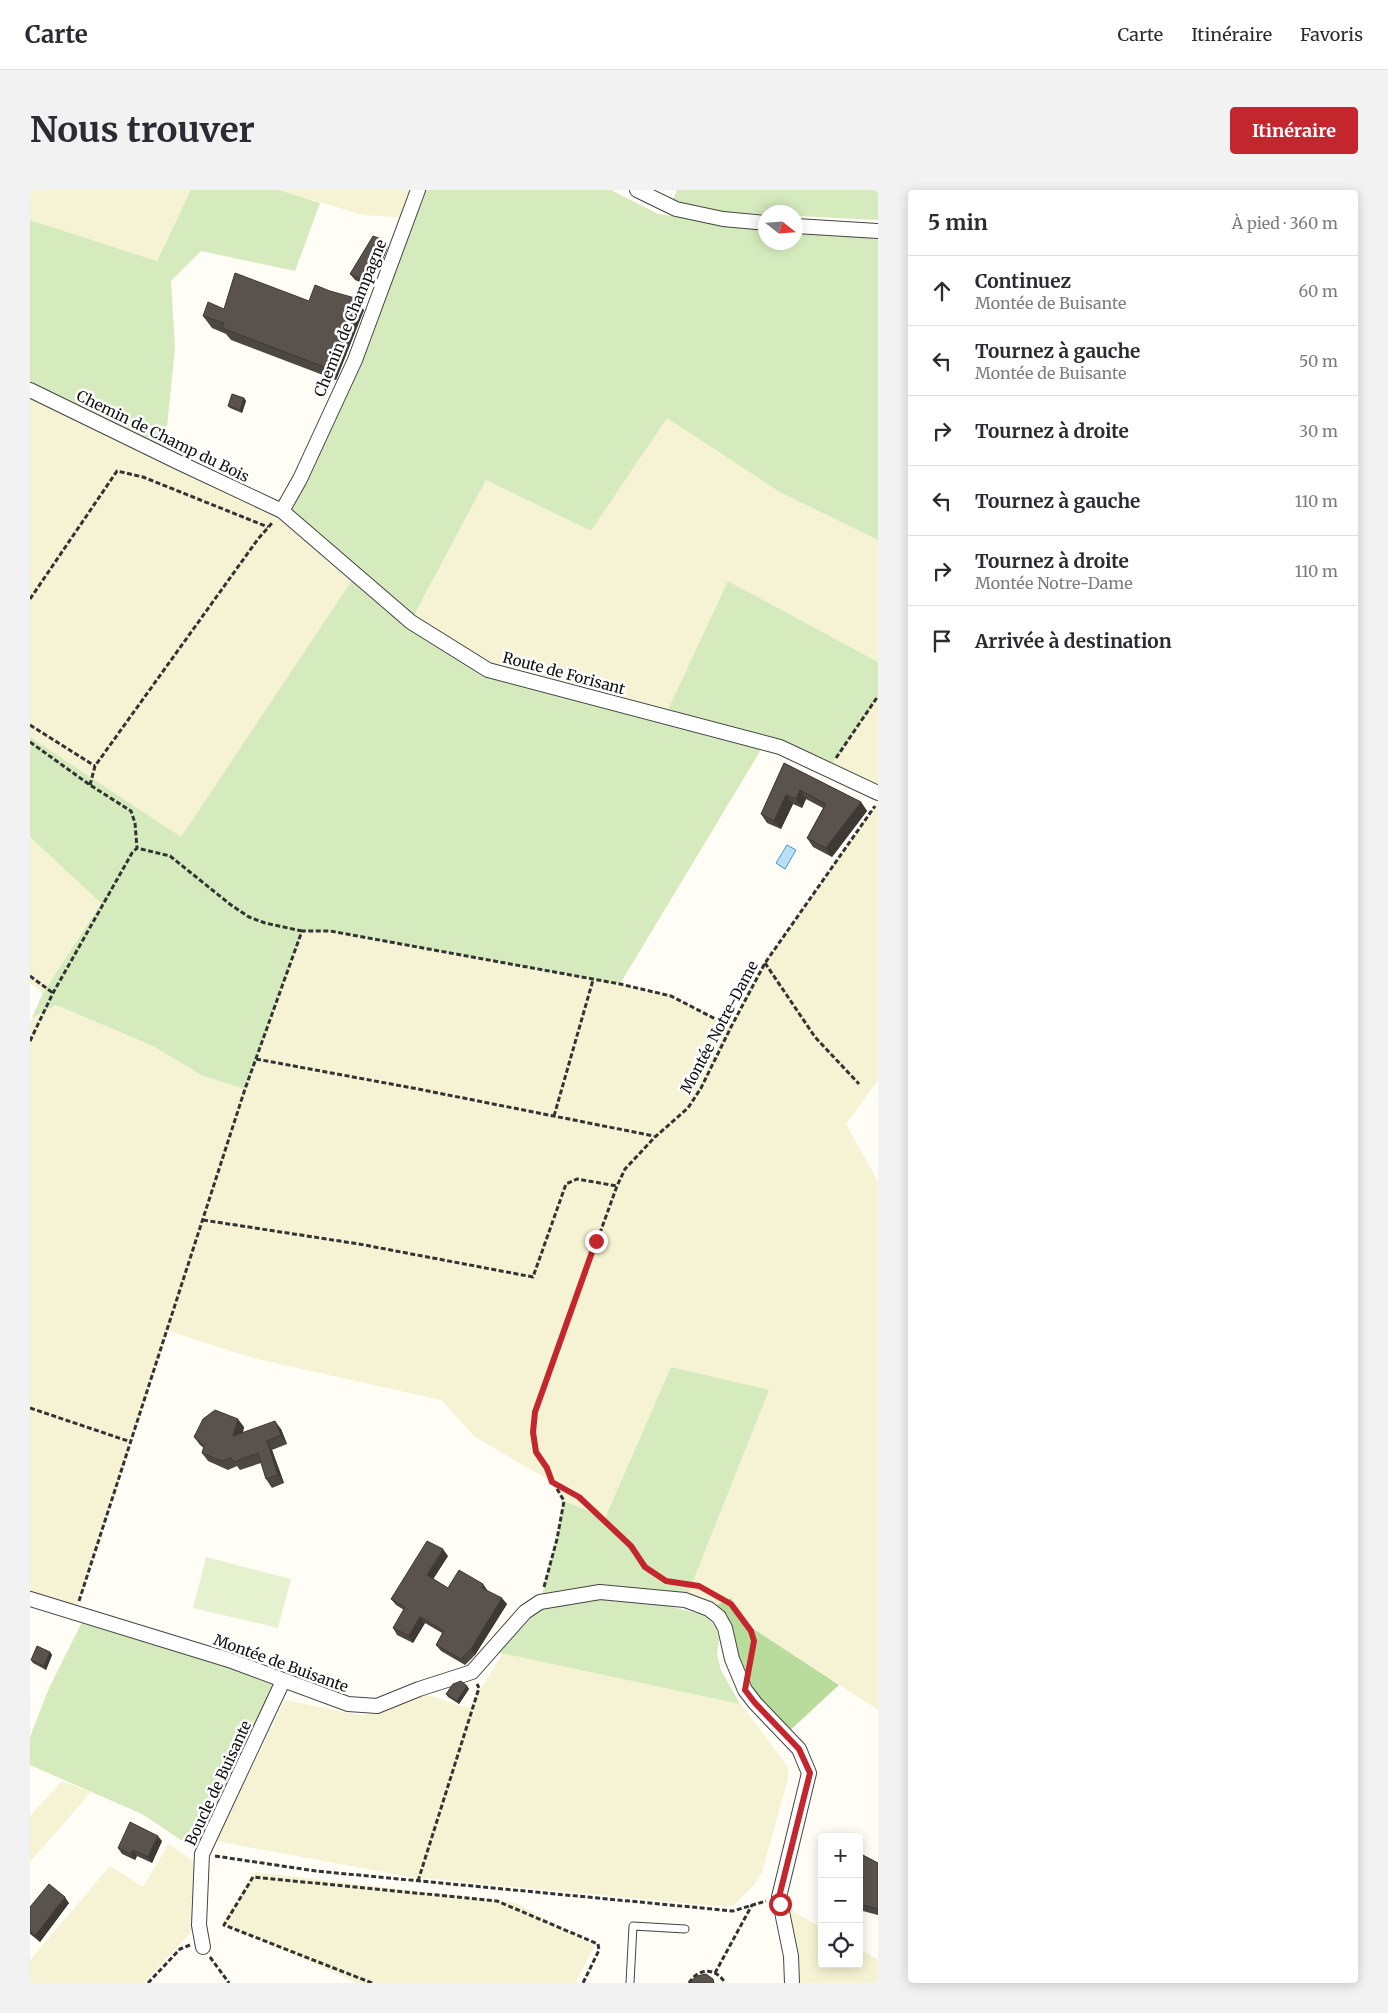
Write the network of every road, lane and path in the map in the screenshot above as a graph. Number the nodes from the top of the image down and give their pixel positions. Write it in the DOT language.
graph roads {
  1 [pos="418,190"];
  2 [pos="637,190"];
  3 [pos="758,222"];
  4 [pos="803,227"];
  5 [pos="878,232"];
  6 [pos="30,390"];
  7 [pos="282,510"];
  8 [pos="268,527"];
  9 [pos="30,599"];
  10 [pos="878,696"];
  11 [pos="30,725"];
  12 [pos="30,742"];
  13 [pos="95,766"];
  14 [pos="828,769"];
  15 [pos="90,785"];
  16 [pos="878,793"];
  17 [pos="878,802"];
  18 [pos="137,848"];
  19 [pos="302,930"];
  20 [pos="765,964"];
  21 [pos="30,976"];
  22 [pos="593,980"];
  23 [pos="53,993"];
  24 [pos="731,1027"];
  25 [pos="30,1041"];
  26 [pos="256,1059"];
  27 [pos="859,1084"];
  28 [pos="554,1116"];
  29 [pos="655,1137"];
  30 [pos="617,1186"];
  31 [pos="203,1220"];
  32 [pos="30,1408"];
  33 [pos="131,1442"];
  34 [pos="552,1482"];
  35 [pos="30,1599"];
  36 [pos="540,1602"];
  37 [pos="75,1613"];
  38 [pos="472,1672"];
  39 [pos="283,1681"];
  40 [pos="745,1690"];
  41 [pos="202,1854"];
  42 [pos="418,1881"];
  43 [pos="779,1897"];
  44 [pos="752,1905"];
  45 [pos="685,1929"];
  46 [pos="203,1947"];
  47 [pos="715,1973"];
  48 [pos="148,1983"];
  49 [pos="229,1983"];
  50 [pos="372,1983"];
  51 [pos="583,1983"];
  52 [pos="630,1983"];
  53 [pos="689,1983"];
  54 [pos="725,1983"];
  55 [pos="792,1983"];
  1 -- 7 [label="street, Chemin de Champagne"];
  2 -- 3 [label="street"];
  4 -- 5 [label="street"];
  6 -- 7 [label="street, Chemin de Champ du Bois"];
  7 -- 8 [label="path"];
  7 -- 14 [label="street, Route de Forisant"];
  8 -- 9 [label="path"];
  8 -- 13 [label="path"];
  10 -- 14 [label="path"];
  11 -- 13 [label="path"];
  12 -- 15 [label="path"];
  13 -- 15 [label="path"];
  14 -- 16 [label="street, Route de Forisant"];
  15 -- 18 [label="path"];
  17 -- 20 [label="path, Montée Notre-Dame"];
  18 -- 19 [label="path"];
  18 -- 23 [label="path"];
  19 -- 22 [label="path"];
  19 -- 26 [label="path"];
  20 -- 24 [label="path, Montée Notre-Dame"];
  20 -- 27 [label="path"];
  21 -- 23 [label="path"];
  22 -- 24 [label="path"];
  22 -- 28 [label="path"];
  23 -- 25 [label="path"];
  24 -- 29 [label="path, Montée Notre-Dame"];
  26 -- 28 [label="path"];
  26 -- 31 [label="path"];
  28 -- 29 [label="path"];
  29 -- 30 [label="path, Montée Notre-Dame"];
  30 -- 31 [label="path"];
  30 -- 34 [label="path, Montée Notre-Dame"];
  31 -- 33 [label="path"];
  32 -- 33 [label="path"];
  33 -- 37 [label="path"];
  34 -- 36 [label="path, Montée Notre-Dame"];
  34 -- 40 [label="path"];
  35 -- 37 [label="street, Montée de Buisante"];
  36 -- 38 [label="street"];
  36 -- 40 [label="street"];
  37 -- 39 [label="street, Montée de Buisante"];
  38 -- 39 [label="street, Montée de Buisante"];
  38 -- 42 [label="path"];
  39 -- 41 [label="street, Boucle de Buisante"];
  40 -- 43 [label="street"];
  41 -- 42 [label="path"];
  41 -- 46 [label="street, Boucle de Buisante"];
  42 -- 44 [label="path"];
  43 -- 44 [label="path"];
  43 -- 55 [label="street"];
  44 -- 47 [label="path"];
  45 -- 52 [label="lane"];
  46 -- 48 [label="path"];
  46 -- 49 [label="path"];
  47 -- 53 [label="path"];
  47 -- 54 [label="path"];
  50 -- 51 [label="path"];
}
